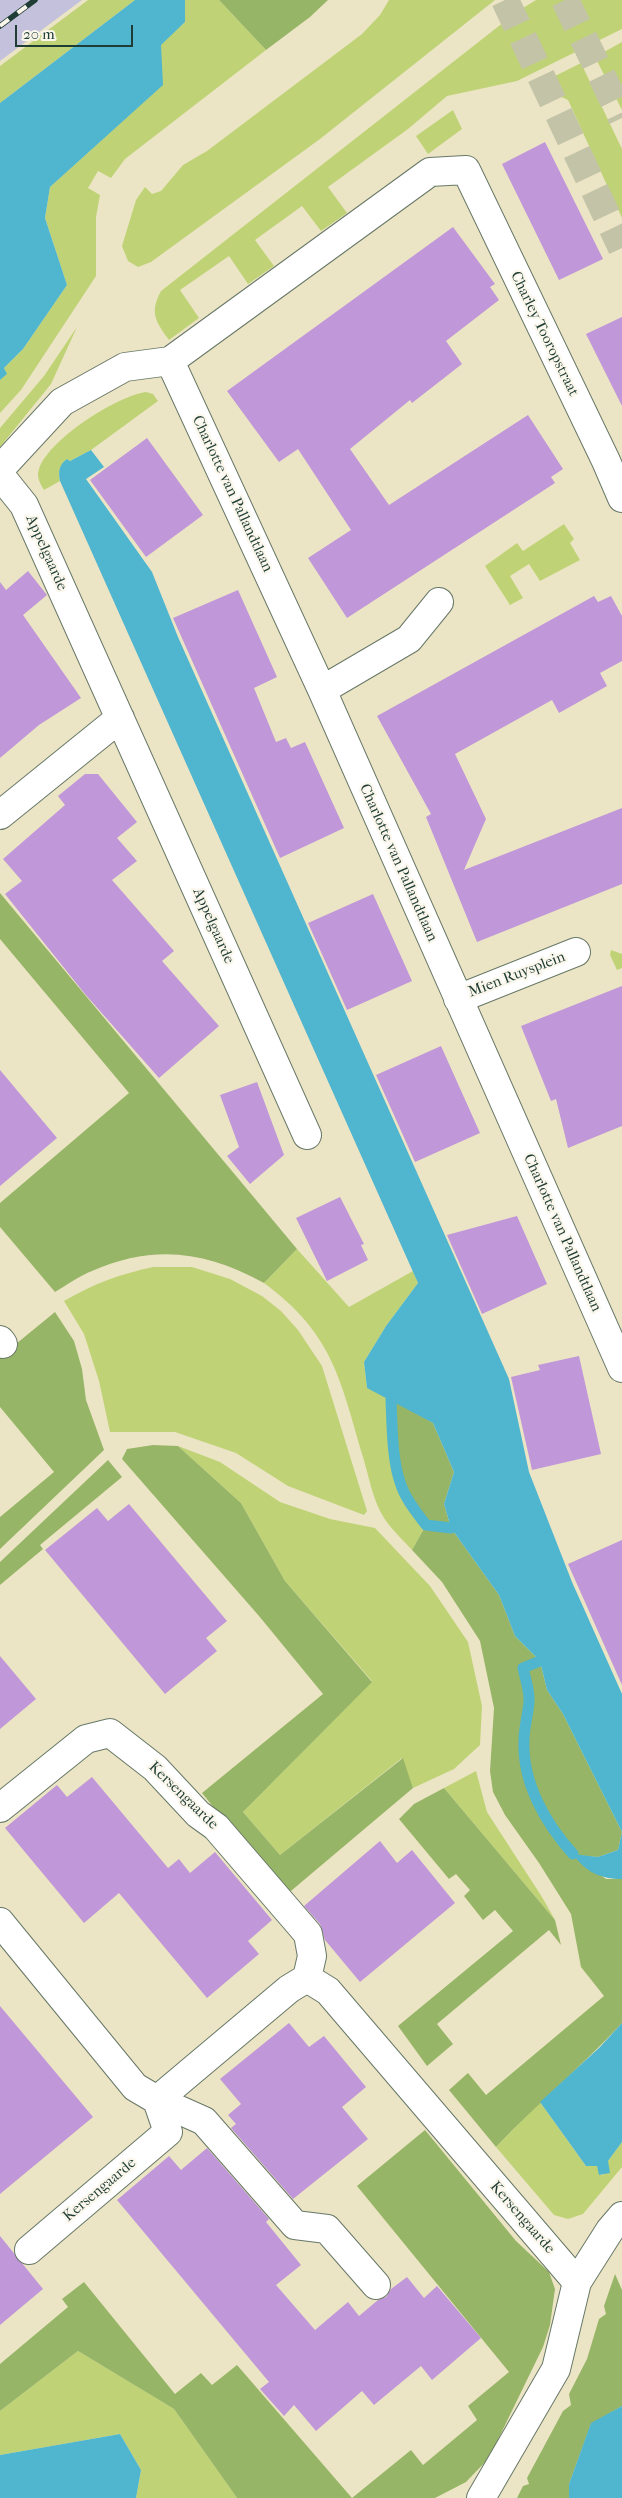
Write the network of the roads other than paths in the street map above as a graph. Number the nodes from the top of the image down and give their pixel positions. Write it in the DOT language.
graph roads {
  1 [pos="170,361"];
  2 [pos="0,469"];
  3 [pos="0,475"];
  4 [pos="622,498"];
  5 [pos="438,602"];
  6 [pos="322,690"];
  7 [pos="120,718"];
  8 [pos="0,815"];
  9 [pos="576,952"];
  10 [pos="458,999"];
  11 [pos="307,1135"];
  12 [pos="610,1313"];
  13 [pos="622,1368"];
  14 [pos="0,1808"];
  15 [pos="0,1922"];
  16 [pos="307,1978"];
  17 [pos="157,2100"];
  18 [pos="622,2216"];
  19 [pos="29,2250"];
  20 [pos="577,2282"];
  21 [pos="376,2285"];
  22 [pos="481,2498"];
  1 -- 2 [label="street"];
  1 -- 4 [label="street, Charley Tooropstraat"];
  1 -- 6 [label="street, Charlotte van Pallandtlaan"];
  3 -- 7 [label="street, Appelgaarde"];
  5 -- 6 [label="street"];
  6 -- 10 [label="street, Charlotte van Pallandtlaan"];
  7 -- 8 [label="street"];
  7 -- 11 [label="street, Appelgaarde"];
  9 -- 10 [label="street, Mien Ruysplein"];
  10 -- 12 [label="street, Charlotte van Pallandtlaan"];
  12 -- 13 [label="street, Charlotte van Pallandtlaan"];
  14 -- 16 [label="street, Kersengaarde"];
  15 -- 17 [label="street"];
  16 -- 17 [label="street"];
  16 -- 20 [label="street, Kersengaarde"];
  17 -- 19 [label="street, Kersengaarde"];
  17 -- 21 [label="street"];
  18 -- 20 [label="street"];
  20 -- 22 [label="street"];
}
